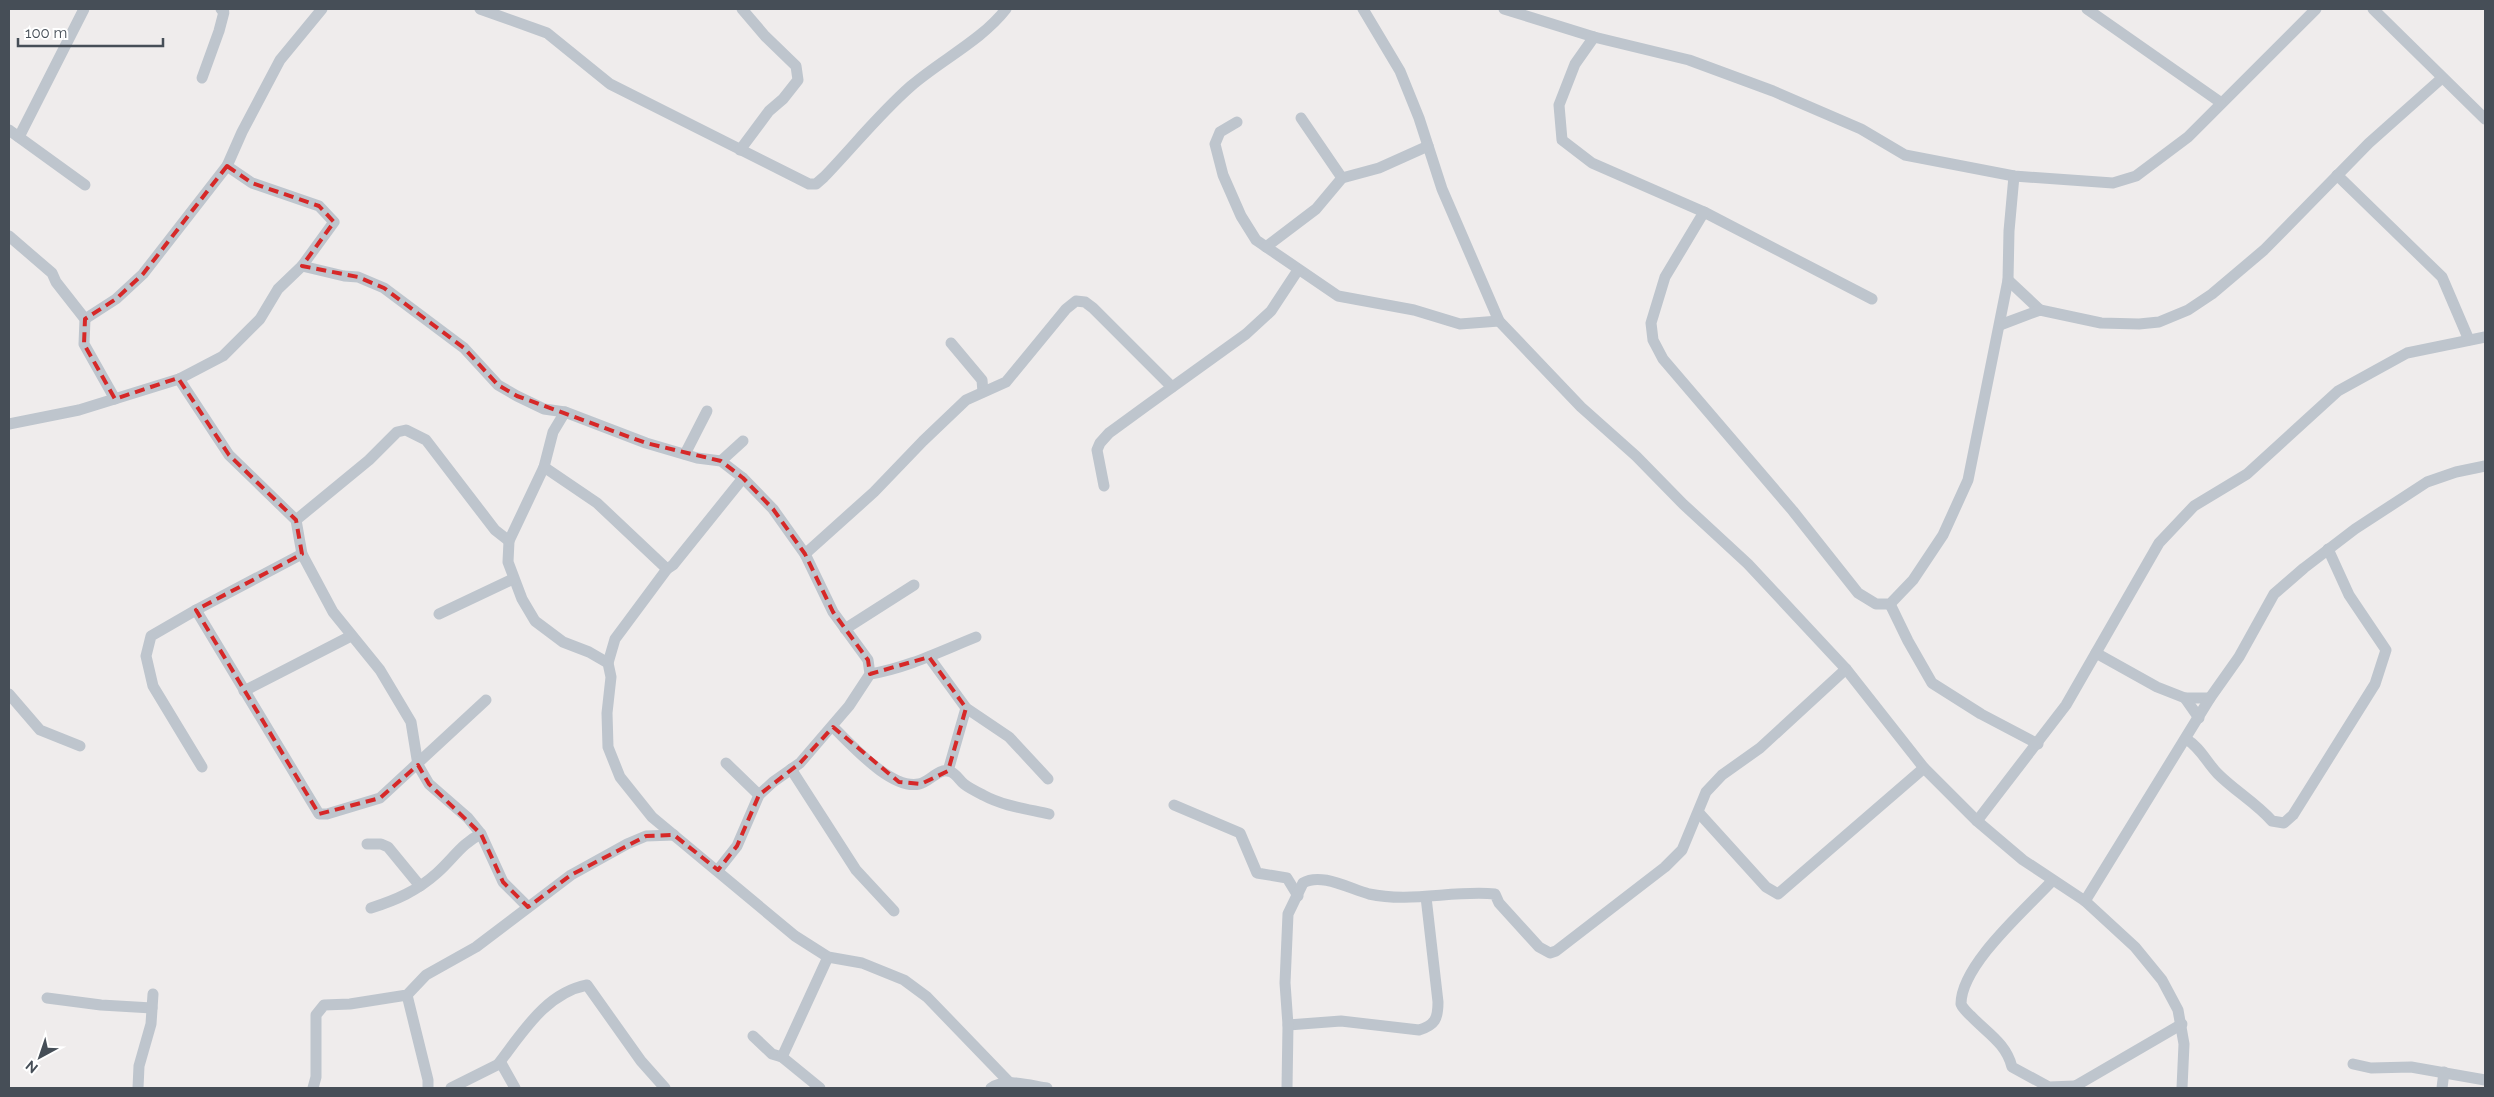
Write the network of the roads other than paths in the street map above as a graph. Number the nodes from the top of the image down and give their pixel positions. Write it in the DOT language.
graph roads {
  1 [pos="84,9"];
  2 [pos="221,9"];
  3 [pos="322,9"];
  4 [pos="480,9"];
  5 [pos="742,9"];
  6 [pos="1006,9"];
  7 [pos="1363,9"];
  8 [pos="1504,9"];
  9 [pos="2087,9"];
  10 [pos="2316,9"];
  11 [pos="2374,9"];
  12 [pos="1594,37"];
  13 [pos="202,78"];
  14 [pos="2442,78"];
  15 [pos="2220,102"];
  16 [pos="1301,118"];
  17 [pos="2485,118"];
  18 [pos="1238,122"];
  19 [pos="9,130"];
  20 [pos="19,137"];
  21 [pos="1428,146"];
  22 [pos="740,150"];
  23 [pos="227,166"];
  24 [pos="2337,175"];
  25 [pos="2014,176"];
  26 [pos="1342,178"];
  27 [pos="84,184"];
  28 [pos="1704,212"];
  29 [pos="9,236"];
  30 [pos="1266,247"];
  31 [pos="302,266"];
  32 [pos="1298,270"];
  33 [pos="2008,280"];
  34 [pos="1872,299"];
  35 [pos="2040,310"];
  36 [pos="85,319"];
  37 [pos="1499,321"];
  38 [pos="2000,325"];
  39 [pos="2485,337"];
  40 [pos="2469,340"];
  41 [pos="951,343"];
  42 [pos="179,379"];
  43 [pos="1172,387"];
  44 [pos="983,392"];
  45 [pos="115,399"];
  46 [pos="565,412"];
  47 [pos="708,412"];
  48 [pos="9,424"];
  49 [pos="743,441"];
  50 [pos="685,454"];
  51 [pos="721,461"];
  52 [pos="2485,466"];
  53 [pos="544,468"];
  54 [pos="743,478"];
  55 [pos="1104,486"];
  56 [pos="296,520"];
  57 [pos="509,541"];
  58 [pos="2328,549"];
  59 [pos="302,554"];
  60 [pos="805,554"];
  61 [pos="667,569"];
  62 [pos="514,579"];
  63 [pos="914,584"];
  64 [pos="1890,604"];
  65 [pos="196,610"];
  66 [pos="439,614"];
  67 [pos="845,629"];
  68 [pos="351,636"];
  69 [pos="976,636"];
  70 [pos="2096,654"];
  71 [pos="929,657"];
  72 [pos="608,663"];
  73 [pos="1846,669"];
  74 [pos="870,674"];
  75 [pos="244,691"];
  76 [pos="9,694"];
  77 [pos="2185,698"];
  78 [pos="2210,698"];
  79 [pos="486,700"];
  80 [pos="966,708"];
  81 [pos="2199,718"];
  82 [pos="833,727"];
  83 [pos="2186,739"];
  84 [pos="2038,744"];
  85 [pos="80,746"];
  86 [pos="726,763"];
  87 [pos="418,765"];
  88 [pos="202,768"];
  89 [pos="1924,768"];
  90 [pos="791,769"];
  91 [pos="948,771"];
  92 [pos="1048,779"];
  93 [pos="759,795"];
  94 [pos="1174,805"];
  95 [pos="1699,813"];
  96 [pos="1049,814"];
  97 [pos="1977,821"];
  98 [pos="481,834"];
  99 [pos="674,835"];
  100 [pos="367,844"];
  101 [pos="718,870"];
  102 [pos="2052,881"];
  103 [pos="420,886"];
  104 [pos="1298,896"];
  105 [pos="1426,897"];
  106 [pos="2085,901"];
  107 [pos="528,907"];
  108 [pos="371,908"];
  109 [pos="894,911"];
  110 [pos="828,957"];
  111 [pos="153,994"];
  112 [pos="407,995"];
  113 [pos="47,998"];
  114 [pos="152,1008"];
  115 [pos="2182,1024"];
  116 [pos="1288,1025"];
  117 [pos="753,1036"];
  118 [pos="782,1057"];
  119 [pos="500,1063"];
  120 [pos="2352,1064"];
  121 [pos="2444,1072"];
  122 [pos="2485,1080"];
  123 [pos="2091,1083"];
  124 [pos="1010,1086"];
  125 [pos="2073,1087"];
  126 [pos="138,1088"];
  127 [pos="313,1088"];
  128 [pos="428,1088"];
  129 [pos="451,1088"];
  130 [pos="515,1088"];
  131 [pos="665,1088"];
  132 [pos="820,1088"];
  133 [pos="991,1088"];
  134 [pos="1048,1088"];
  135 [pos="1287,1088"];
  136 [pos="2182,1088"];
  137 [pos="2442,1088"];
  1 -- 20 [label="street"];
  2 -- 13 [label="street"];
  3 -- 23 [label="street"];
  4 -- 22 [label="street"];
  5 -- 22 [label="street"];
  6 -- 22 [label="street"];
  7 -- 21 [label="street"];
  8 -- 12 [label="street"];
  9 -- 15 [label="street"];
  10 -- 15 [label="street"];
  11 -- 14 [label="street"];
  12 -- 25 [label="street"];
  12 -- 28 [label="street"];
  14 -- 17 [label="street"];
  14 -- 24 [label="street"];
  15 -- 25 [label="street"];
  16 -- 26 [label="street"];
  18 -- 30 [label="street"];
  19 -- 20 [label="street"];
  20 -- 27 [label="street"];
  21 -- 26 [label="street"];
  21 -- 37 [label="street"];
  23 -- 31 [label="street"];
  23 -- 36 [label="street"];
  24 -- 35 [label="street"];
  24 -- 40 [label="street"];
  25 -- 33 [label="street"];
  26 -- 30 [label="street"];
  28 -- 34 [label="street"];
  28 -- 64 [label="street"];
  29 -- 36 [label="street"];
  30 -- 32 [label="street"];
  31 -- 42 [label="street"];
  31 -- 46 [label="street"];
  32 -- 37 [label="street"];
  32 -- 43 [label="street"];
  33 -- 35 [label="street"];
  33 -- 38 [label="street"];
  35 -- 38 [label="street"];
  36 -- 45 [label="street"];
  37 -- 73 [label="street"];
  38 -- 64 [label="street"];
  39 -- 40 [label="street"];
  40 -- 70 [label="street"];
  41 -- 44 [label="street"];
  42 -- 45 [label="street"];
  42 -- 56 [label="street"];
  43 -- 44 [label="street"];
  43 -- 55 [label="street"];
  44 -- 60 [label="street"];
  45 -- 48 [label="street"];
  46 -- 50 [label="street"];
  46 -- 53 [label="street"];
  47 -- 50 [label="street"];
  49 -- 51 [label="street"];
  50 -- 51 [label="street"];
  51 -- 54 [label="street"];
  52 -- 58 [label="street"];
  53 -- 57 [label="street"];
  53 -- 61 [label="street"];
  54 -- 60 [label="street"];
  54 -- 61 [label="street"];
  56 -- 57 [label="street"];
  56 -- 59 [label="street"];
  57 -- 62 [label="street"];
  58 -- 78 [label="street"];
  58 -- 83 [label="street"];
  59 -- 65 [label="street"];
  59 -- 68 [label="street"];
  60 -- 67 [label="street"];
  61 -- 72 [label="street"];
  62 -- 66 [label="street"];
  62 -- 72 [label="street"];
  63 -- 67 [label="street"];
  64 -- 84 [label="street"];
  65 -- 75 [label="street"];
  65 -- 88 [label="street"];
  67 -- 74 [label="street"];
  68 -- 75 [label="street"];
  68 -- 87 [label="street"];
  69 -- 71 [label="street"];
  70 -- 77 [label="street"];
  70 -- 84 [label="street"];
  71 -- 74 [label="street"];
  71 -- 80 [label="street"];
  72 -- 99 [label="street"];
  73 -- 89 [label="street"];
  73 -- 95 [label="street"];
  74 -- 82 [label="street"];
  75 -- 87 [label="street"];
  76 -- 85 [label="street"];
  77 -- 78 [label="street"];
  77 -- 81 [label="street"];
  78 -- 81 [label="street"];
  79 -- 87 [label="street"];
  80 -- 91 [label="street"];
  80 -- 92 [label="street"];
  81 -- 83 [label="street"];
  82 -- 90 [label="street"];
  82 -- 91 [label="street"];
  83 -- 106 [label="street"];
  84 -- 97 [label="street"];
  86 -- 93 [label="street"];
  87 -- 98 [label="street"];
  89 -- 95 [label="street"];
  89 -- 97 [label="street"];
  90 -- 93 [label="street"];
  90 -- 109 [label="street"];
  91 -- 96 [label="street"];
  93 -- 101 [label="street"];
  94 -- 104 [label="street"];
  95 -- 105 [label="street"];
  97 -- 102 [label="street"];
  98 -- 103 [label="street"];
  98 -- 107 [label="street"];
  99 -- 101 [label="street"];
  99 -- 107 [label="street"];
  100 -- 103 [label="street"];
  101 -- 110 [label="street"];
  102 -- 106 [label="street"];
  102 -- 125 [label="street"];
  103 -- 108 [label="street"];
  104 -- 105 [label="street"];
  104 -- 116 [label="street"];
  105 -- 116 [label="street"];
  106 -- 115 [label="street"];
  107 -- 112 [label="street"];
  110 -- 118 [label="street"];
  110 -- 124 [label="street"];
  111 -- 114 [label="street"];
  112 -- 127 [label="street"];
  112 -- 128 [label="street"];
  113 -- 114 [label="street"];
  114 -- 126 [label="street"];
  115 -- 123 [label="street"];
  115 -- 136 [label="street"];
  116 -- 135 [label="street"];
  117 -- 118 [label="street"];
  118 -- 132 [label="street"];
  119 -- 129 [label="street"];
  119 -- 130 [label="street"];
  119 -- 131 [label="street"];
  120 -- 121 [label="street"];
  121 -- 122 [label="street"];
  121 -- 137 [label="street"];
  123 -- 125 [label="street"];
  124 -- 133 [label="street"];
  124 -- 134 [label="street"];
}
